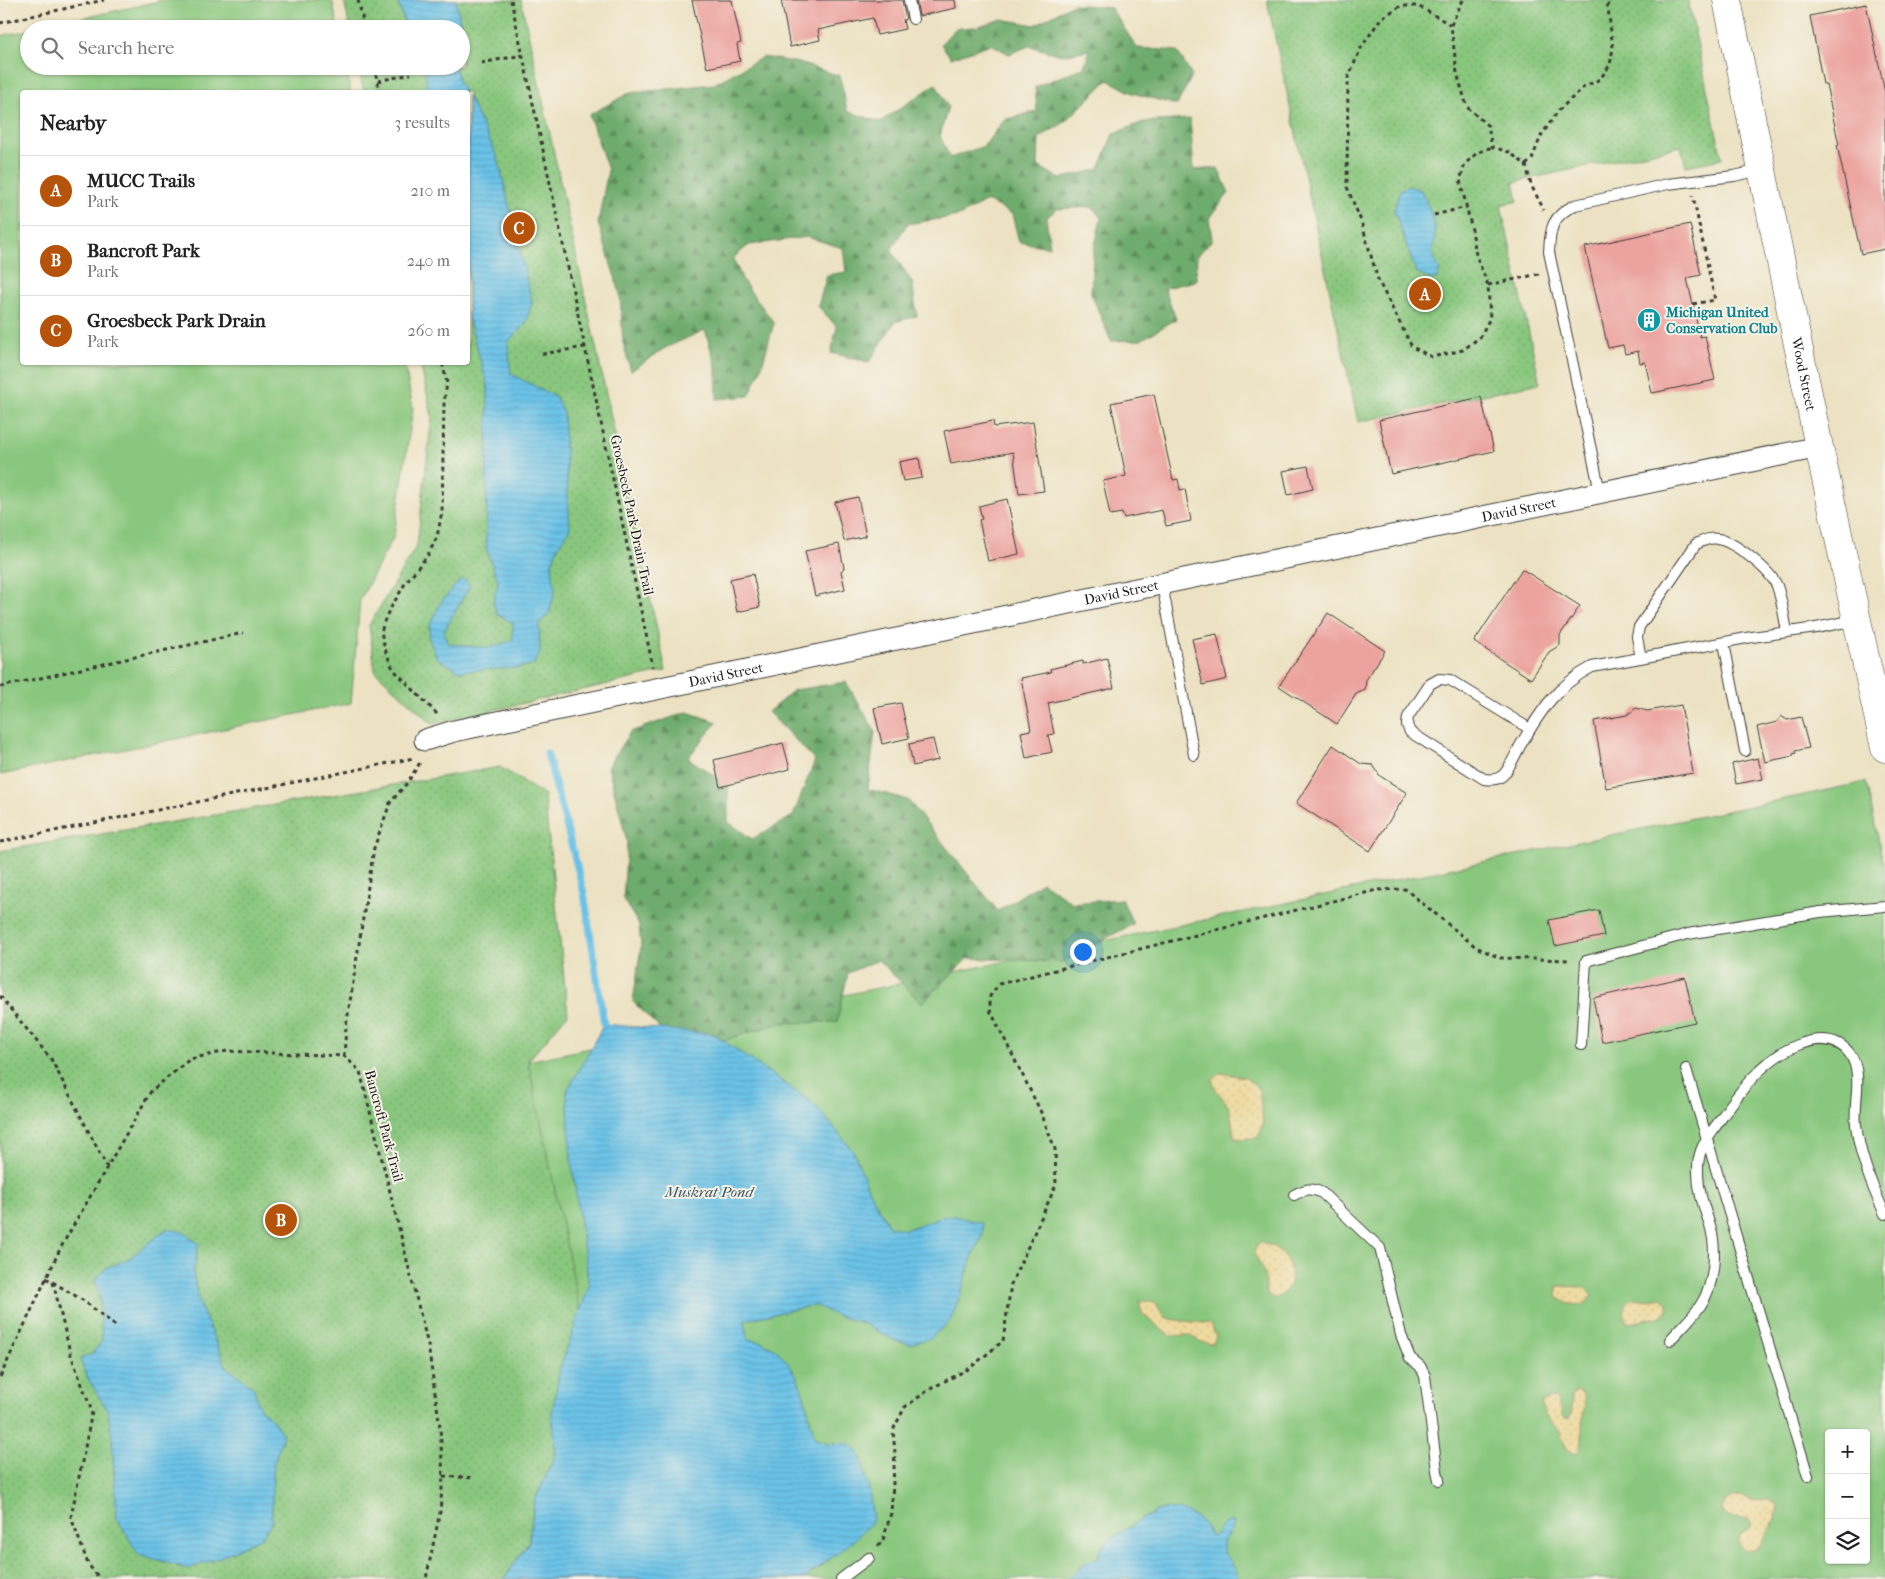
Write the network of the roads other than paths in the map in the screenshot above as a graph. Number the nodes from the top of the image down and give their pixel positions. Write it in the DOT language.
graph roads {
  1 [pos="908,0"];
  2 [pos="1727,0"];
  3 [pos="913,19"];
  4 [pos="1762,170"];
  5 [pos="1819,447"];
  6 [pos="1600,492"];
  7 [pos="1162,584"];
  8 [pos="1856,620"];
  9 [pos="1787,631"];
  10 [pos="1724,643"];
  11 [pos="1641,658"];
  12 [pos="1530,729"];
  13 [pos="425,748"];
  14 [pos="1885,748"];
  15 [pos="1745,751"];
  16 [pos="1194,755"];
  17 [pos="1885,906"];
  18 [pos="1581,1045"];
  19 [pos="1686,1069"];
  20 [pos="1706,1138"];
  21 [pos="1294,1195"];
  22 [pos="1885,1214"];
  23 [pos="1670,1340"];
  24 [pos="1808,1476"];
  25 [pos="1440,1480"];
  26 [pos="869,1558"];
  27 [pos="841,1579"];
  1 -- 3 [label="lane"];
  2 -- 4 [label="street, Wood Street"];
  4 -- 5 [label="street, Wood Street"];
  4 -- 6 [label="lane"];
  5 -- 6 [label="street, David Street"];
  5 -- 8 [label="street, Wood Street"];
  6 -- 7 [label="street, David Street"];
  7 -- 13 [label="street, David Street"];
  7 -- 16 [label="lane"];
  8 -- 9 [label="lane"];
  8 -- 14 [label="street, Wood Street"];
  9 -- 10 [label="lane"];
  9 -- 11 [label="lane"];
  10 -- 11 [label="lane"];
  10 -- 15 [label="lane"];
  11 -- 12 [label="lane"];
  12 -- 12 [label="lane"];
  17 -- 18 [label="lane"];
  19 -- 20 [label="lane"];
  20 -- 22 [label="lane"];
  20 -- 23 [label="lane"];
  20 -- 24 [label="lane"];
  21 -- 25 [label="lane"];
  26 -- 27 [label="lane"];
}
